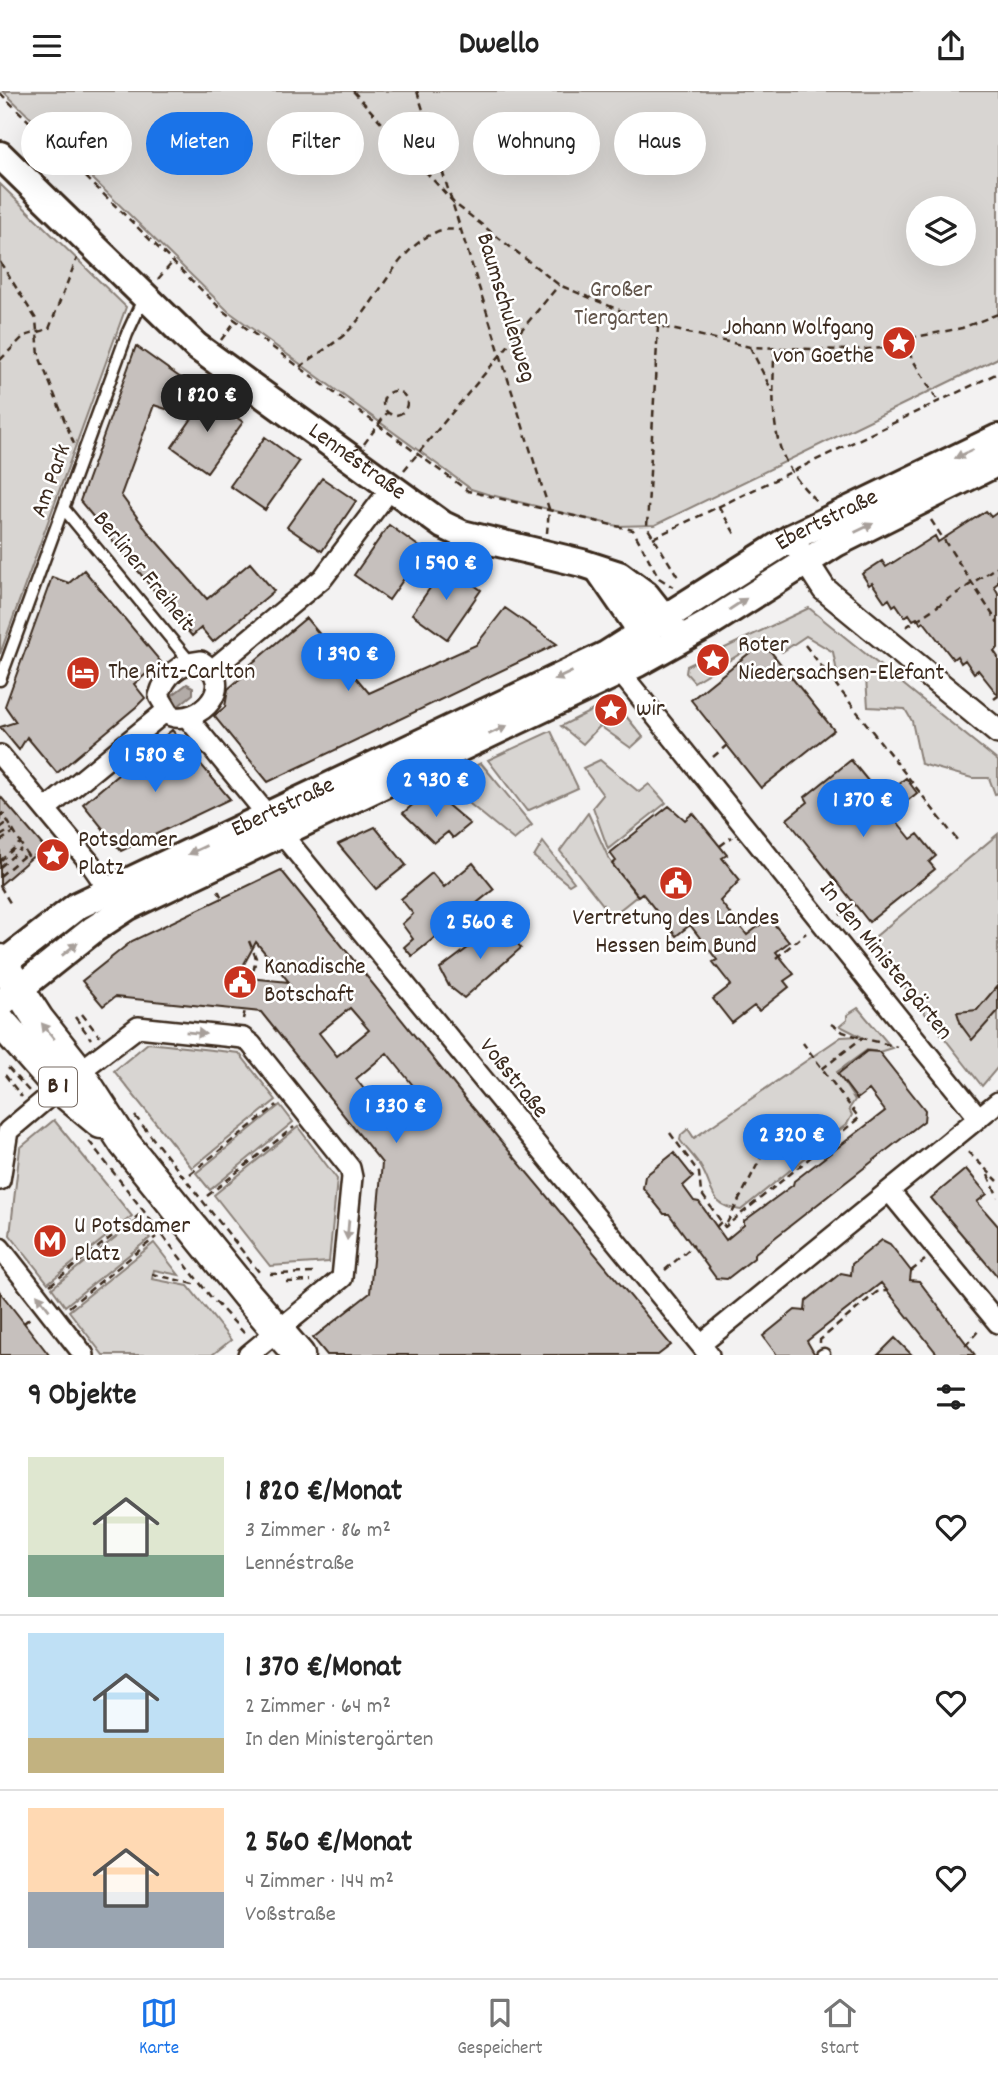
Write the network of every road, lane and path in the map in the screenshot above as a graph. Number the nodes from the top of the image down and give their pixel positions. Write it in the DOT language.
graph roads {
  1 [pos="353,91"];
  2 [pos="417,91"];
  3 [pos="0,93"];
  4 [pos="0,155"];
  5 [pos="454,203"];
  6 [pos="462,230"];
  7 [pos="78,255"];
  8 [pos="0,262"];
  9 [pos="173,263"];
  10 [pos="559,285"];
  11 [pos="149,289"];
  12 [pos="998,314"];
  13 [pos="236,320"];
  14 [pos="658,326"];
  15 [pos="37,332"];
  16 [pos="910,338"];
  17 [pos="219,343"];
  18 [pos="750,347"];
  19 [pos="887,348"];
  20 [pos="774,349"];
  21 [pos="502,352"];
  22 [pos="908,352"];
  23 [pos="0,360"];
  24 [pos="299,367"];
  25 [pos="998,373"];
  26 [pos="772,391"];
  27 [pos="938,401"];
  28 [pos="387,413"];
  29 [pos="378,425"];
  30 [pos="998,438"];
  31 [pos="362,446"];
  32 [pos="85,450"];
  33 [pos="418,454"];
  34 [pos="998,462"];
  35 [pos="791,471"];
  36 [pos="396,482"];
  37 [pos="816,501"];
  38 [pos="718,506"];
  39 [pos="64,509"];
  40 [pos="549,509"];
  41 [pos="931,520"];
  42 [pos="736,534"];
  43 [pos="547,537"];
  44 [pos="653,538"];
  45 [pos="791,538"];
  46 [pos="804,561"];
  47 [pos="998,566"];
  48 [pos="678,577"];
  49 [pos="972,583"];
  50 [pos="671,584"];
  51 [pos="998,623"];
  52 [pos="906,627"];
  53 [pos="661,636"];
  54 [pos="805,645"];
  55 [pos="190,662"];
  56 [pos="213,669"];
  57 [pos="620,672"];
  58 [pos="0,680"];
  59 [pos="166,711"];
  60 [pos="187,717"];
  61 [pos="998,732"];
  62 [pos="727,745"];
  63 [pos="0,755"];
  64 [pos="713,757"];
  65 [pos="46,809"];
  66 [pos="0,816"];
  67 [pos="8,823"];
  68 [pos="274,824"];
  69 [pos="0,828"];
  70 [pos="13,830"];
  71 [pos="0,839"];
  72 [pos="957,840"];
  73 [pos="21,846"];
  74 [pos="26,854"];
  75 [pos="29,858"];
  76 [pos="0,861"];
  77 [pos="0,867"];
  78 [pos="0,876"];
  79 [pos="0,886"];
  80 [pos="218,890"];
  81 [pos="222,898"];
  82 [pos="116,900"];
  83 [pos="854,904"];
  84 [pos="12,906"];
  85 [pos="840,915"];
  86 [pos="806,933"];
  87 [pos="249,941"];
  88 [pos="776,958"];
  89 [pos="1,963"];
  90 [pos="252,978"];
  91 [pos="9,997"];
  92 [pos="245,1010"];
  93 [pos="82,1014"];
  94 [pos="75,1017"];
  95 [pos="243,1020"];
  96 [pos="0,1021"];
  97 [pos="831,1024"];
  98 [pos="97,1033"];
  99 [pos="90,1036"];
  100 [pos="862,1038"];
  101 [pos="803,1043"];
  102 [pos="897,1047"];
  103 [pos="8,1068"];
  104 [pos="821,1069"];
  105 [pos="5,1075"];
  106 [pos="69,1080"];
  107 [pos="25,1088"];
  108 [pos="283,1100"];
  109 [pos="26,1101"];
  110 [pos="998,1102"];
  111 [pos="129,1110"];
  112 [pos="979,1118"];
  113 [pos="300,1122"];
  114 [pos="795,1123"];
  115 [pos="670,1133"];
  116 [pos="89,1140"];
  117 [pos="968,1152"];
  118 [pos="987,1171"];
  119 [pos="190,1174"];
  120 [pos="0,1180"];
  121 [pos="998,1181"];
  122 [pos="890,1192"];
  123 [pos="207,1196"];
  124 [pos="998,1197"];
  125 [pos="139,1215"];
  126 [pos="721,1222"];
  127 [pos="716,1227"];
  128 [pos="725,1227"];
  129 [pos="156,1237"];
  130 [pos="694,1245"];
  131 [pos="0,1248"];
  132 [pos="927,1258"];
  133 [pos="665,1270"];
  134 [pos="911,1271"];
  135 [pos="260,1273"];
  136 [pos="320,1273"];
  137 [pos="152,1274"];
  138 [pos="270,1274"];
  139 [pos="309,1281"];
  140 [pos="286,1282"];
  141 [pos="194,1284"];
  142 [pos="47,1287"];
  143 [pos="887,1291"];
  144 [pos="65,1310"];
  145 [pos="33,1315"];
  146 [pos="995,1320"];
  147 [pos="24,1323"];
  148 [pos="279,1330"];
  149 [pos="244,1333"];
  150 [pos="965,1346"];
  151 [pos="705,1350"];
  152 [pos="84,1355"];
  153 [pos="248,1355"];
  154 [pos="299,1355"];
  155 [pos="823,1355"];
  1 -- 5 [label="path"];
  2 -- 5 [label="path, Baumschulenweg"];
  3 -- 9 [label="path"];
  4 -- 11 [label="main road, Lennéstraße"];
  5 -- 6 [label="path, Baumschulenweg"];
  5 -- 10 [label="path"];
  6 -- 21 [label="path, Baumschulenweg"];
  6 -- 24 [label="path"];
  7 -- 15 [label="path"];
  8 -- 15 [label="path"];
  9 -- 11 [label="path"];
  9 -- 13 [label="path"];
  10 -- 14 [label="path"];
  10 -- 21 [label="path"];
  11 -- 32 [label="lane, Am Park"];
  11 -- 36 [label="main road, Lennéstraße"];
  12 -- 16 [label="path"];
  13 -- 17 [label="path"];
  13 -- 24 [label="path"];
  14 -- 18 [label="path"];
  14 -- 44 [label="path"];
  15 -- 23 [label="path"];
  15 -- 32 [label="path"];
  16 -- 19 [label="path"];
  16 -- 22 [label="path"];
  18 -- 20 [label="path"];
  18 -- 26 [label="path"];
  19 -- 20 [label="path"];
  19 -- 22 [label="path"];
  20 -- 26 [label="path"];
  21 -- 33 [label="path"];
  21 -- 40 [label="path, Baumschulenweg"];
  22 -- 27 [label="path"];
  24 -- 29 [label="path"];
  25 -- 27 [label="path"];
  26 -- 35 [label="path"];
  27 -- 35 [label="path"];
  28 -- 28 [label="path"];
  28 -- 29 [label="path"];
  29 -- 31 [label="path"];
  29 -- 33 [label="path"];
  30 -- 45 [label="main road, Ebertstraße, one-way"];
  32 -- 39 [label="lane, Am Park"];
  33 -- 36 [label="path"];
  33 -- 40 [label="path"];
  46 -- 34 [label="main road, Ebertstraße, one-way"];
  35 -- 37 [label="path"];
  35 -- 38 [label="path"];
  36 -- 53 [label="main road, Lennéstraße"];
  36 -- 56 [label="street"];
  38 -- 42 [label="path"];
  38 -- 44 [label="path"];
  39 -- 55 [label="lane, Berliner Freiheit"];
  39 -- 58 [label="lane, Am Park"];
  40 -- 43 [label="path, Baumschulenweg"];
  40 -- 50 [label="path"];
  41 -- 49 [label="path"];
  44 -- 48 [label="path"];
  45 -- 46 [label="street"];
  45 -- 53 [label="main road, Ebertstraße"];
  53 -- 46 [label="main road, Ebertstraße, one-way"];
  46 -- 61 [label="street"];
  47 -- 49 [label="path"];
  49 -- 51 [label="path"];
  49 -- 52 [label="path"];
  53 -- 57 [label="main road, Ebertstraße"];
  53 -- 68 [label="main road, Ebertstraße, one-way"];
  54 -- 72 [label="path"];
  55 -- 56 [label="street"];
  55 -- 59 [label="street"];
  56 -- 60 [label="street"];
  68 -- 57 [label="main road, Ebertstraße, one-way"];
  57 -- 112 [label="street, In den Ministergärten"];
  59 -- 60 [label="street"];
  59 -- 65 [label="street"];
  60 -- 68 [label="street, Voßstraße"];
  62 -- 64 [label="path"];
  63 -- 65 [label="street"];
  65 -- 82 [label="street"];
  66 -- 67 [label="path"];
  67 -- 69 [label="path"];
  67 -- 70 [label="path"];
  68 -- 82 [label="main road, Ebertstraße"];
  68 -- 151 [label="street, Voßstraße"];
  70 -- 71 [label="path"];
  70 -- 73 [label="path"];
  73 -- 74 [label="path"];
  73 -- 76 [label="path"];
  73 -- 77 [label="path"];
  74 -- 75 [label="path"];
  74 -- 78 [label="path"];
  79 -- 84 [label="path"];
  80 -- 81 [label="path"];
  82 -- 89 [label="main road"];
  91 -- 82 [label="main road, one-way"];
  83 -- 85 [label="path"];
  86 -- 88 [label="path"];
  87 -- 90 [label="path"];
  89 -- 91 [label="main road, B 1"];
  106 -- 91 [label="main road, B 1, one-way"];
  92 -- 95 [label="path"];
  93 -- 98 [label="path"];
  94 -- 99 [label="path"];
  96 -- 106 [label="main road, B 1"];
  97 -- 100 [label="path"];
  100 -- 102 [label="path"];
  100 -- 104 [label="path"];
  101 -- 104 [label="path"];
  103 -- 107 [label="path"];
  104 -- 128 [label="path"];
  105 -- 109 [label="path"];
  106 -- 120 [label="street"];
  106 -- 148 [label="main road, B 1"];
  106 -- 148 [label="street, one-way"];
  108 -- 119 [label="path"];
  110 -- 112 [label="street"];
  111 -- 135 [label="path"];
  112 -- 122 [label="street"];
  113 -- 123 [label="path"];
  114 -- 128 [label="path"];
  115 -- 126 [label="path"];
  116 -- 149 [label="path"];
  117 -- 118 [label="path"];
  118 -- 121 [label="path"];
  118 -- 124 [label="path"];
  122 -- 146 [label="street"];
  122 -- 151 [label="street"];
  125 -- 142 [label="path"];
  126 -- 127 [label="path"];
  126 -- 128 [label="path"];
  129 -- 144 [label="path"];
  130 -- 133 [label="path"];
  152 -- 131 [label="street, one-way"];
  132 -- 134 [label="path"];
  136 -- 138 [label="path"];
  137 -- 141 [label="path"];
  139 -- 140 [label="path"];
  143 -- 155 [label="path"];
  145 -- 147 [label="path"];
  146 -- 150 [label="path"];
  148 -- 153 [label="street"];
  148 -- 154 [label="main road, B 1"];
}
